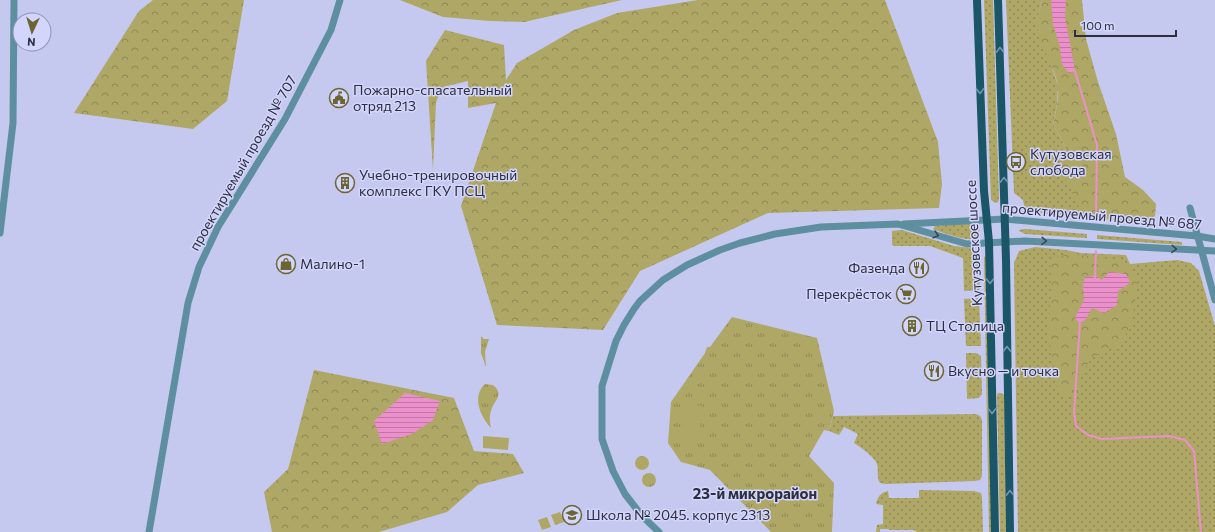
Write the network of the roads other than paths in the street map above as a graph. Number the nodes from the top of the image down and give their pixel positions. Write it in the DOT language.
graph roads {
  1 [pos="14,0"];
  2 [pos="340,0"];
  3 [pos="977,0"];
  4 [pos="998,0"];
  5 [pos="0,163"];
  6 [pos="8,164"];
  7 [pos="1190,208"];
  8 [pos="987,219"];
  9 [pos="1005,219"];
  10 [pos="898,224"];
  11 [pos="0,233"];
  12 [pos="1197,236"];
  13 [pos="1215,240"];
  14 [pos="1005,241"];
  15 [pos="989,242"];
  16 [pos="1202,251"];
  17 [pos="1215,251"];
  18 [pos="1215,300"];
  19 [pos="149,532"];
  20 [pos="659,532"];
  21 [pos="995,532"];
  22 [pos="1010,532"];
  1 -- 6 [label="street"];
  2 -- 19 [label="street, проектируемый проезд № 707"];
  3 -- 8 [label="main road, Кутузовское шоссе, one-way"];
  9 -- 4 [label="main road, one-way"];
  5 -- 6 [label="street"];
  6 -- 11 [label="street"];
  7 -- 12 [label="street"];
  8 -- 9 [label="street, проектируемый проезд № 687"];
  8 -- 10 [label="street, проектируемый проезд № 687"];
  8 -- 15 [label="main road, Кутузовское шоссе"];
  9 -- 12 [label="street, проектируемый проезд № 687"];
  9 -- 14 [label="main road"];
  10 -- 15 [label="street, проектируемый проезд № 687, one-way"];
  10 -- 20 [label="street, проектируемый проезд № 687"];
  12 -- 13 [label="street, проектируемый проезд № 687"];
  12 -- 16 [label="street"];
  14 -- 15 [label="street, проектируемый проезд № 687"];
  14 -- 16 [label="street, проектируемый проезд № 687, one-way"];
  22 -- 14 [label="main road, one-way"];
  15 -- 21 [label="main road, Кутузовское шоссе, one-way"];
  16 -- 17 [label="street, проектируемый проезд № 687"];
  16 -- 18 [label="street"];
}
